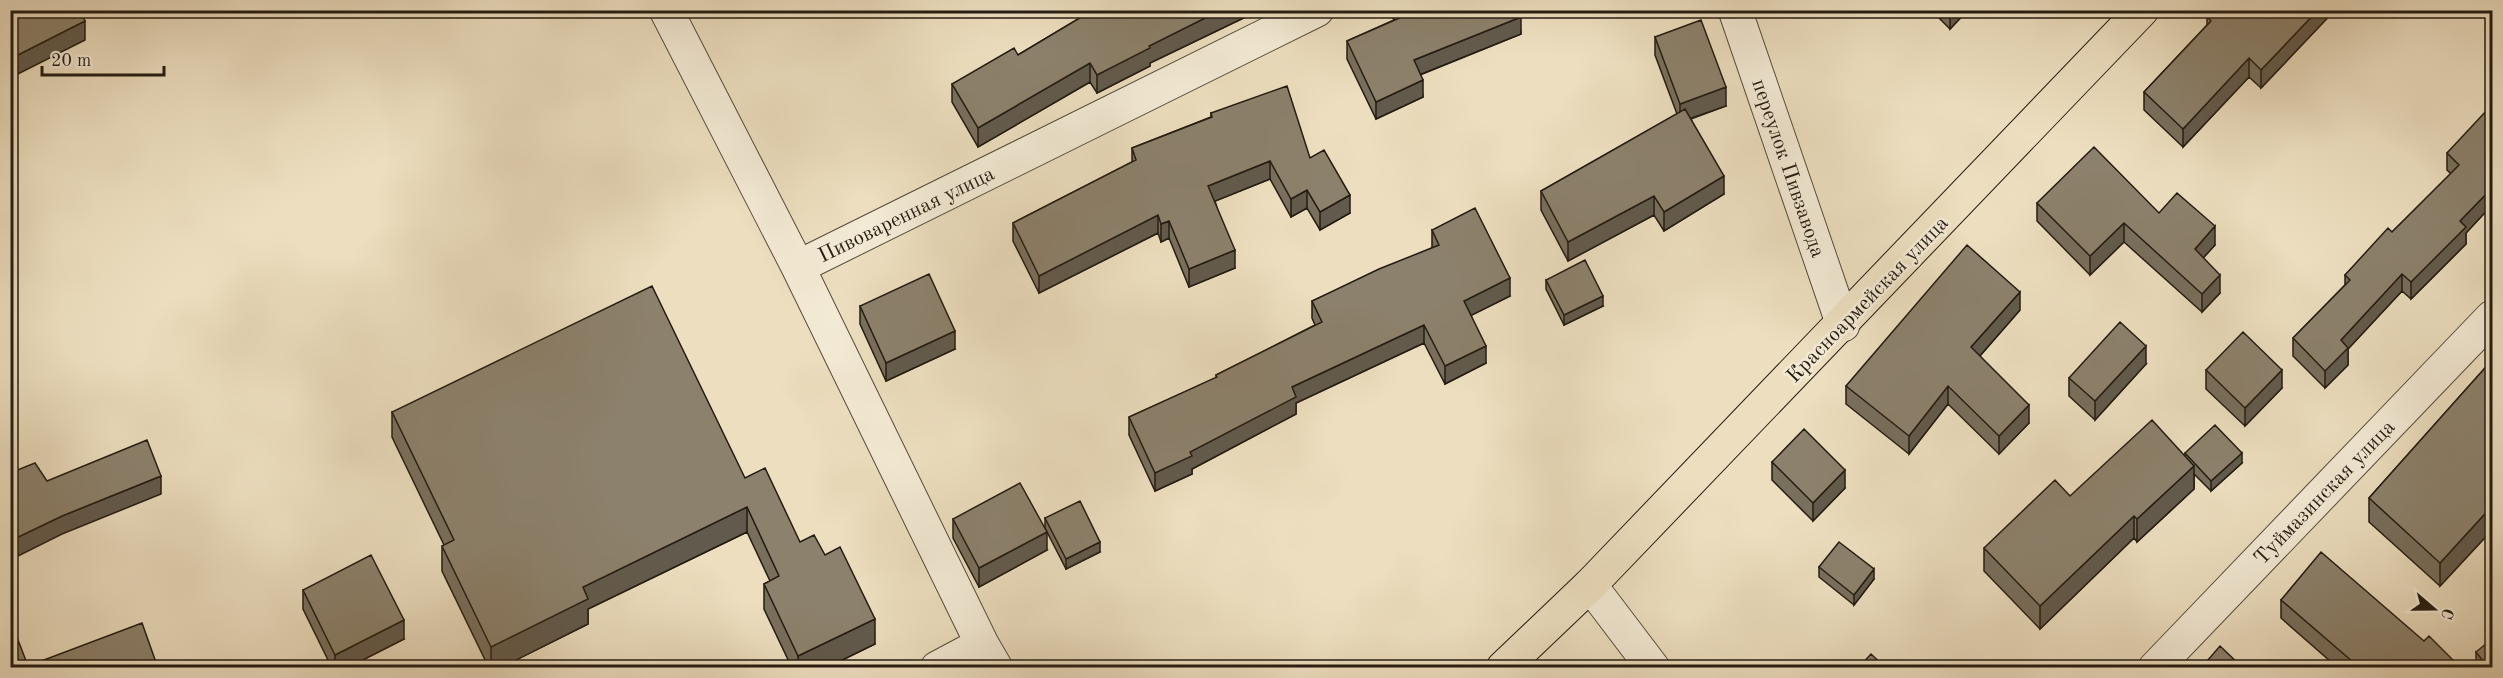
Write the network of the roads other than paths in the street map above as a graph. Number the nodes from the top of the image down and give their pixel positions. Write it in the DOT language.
graph roads {
  1 [pos="666,10"];
  2 [pos="1317,10"];
  3 [pos="1735,10"];
  4 [pos="2142,10"];
  5 [pos="798,267"];
  6 [pos="2493,317"];
  7 [pos="1843,325"];
  8 [pos="1590,585"];
  9 [pos="989,656"];
  10 [pos="937,668"];
  11 [pos="1503,668"];
  12 [pos="1653,668"];
  13 [pos="2155,668"];
  1 -- 5 [label="street"];
  2 -- 5 [label="street, Пивоваренная улица"];
  3 -- 7 [label="street, переулок Пивзавода"];
  4 -- 7 [label="main road, Красноармейская улица"];
  5 -- 9 [label="street, Пивоваренная улица"];
  6 -- 13 [label="street, Туймазинская улица"];
  7 -- 8 [label="main road, Красноармейская улица"];
  8 -- 11 [label="main road, Красноармейская улица"];
  8 -- 12 [label="street"];
  9 -- 10 [label="street"];
}
